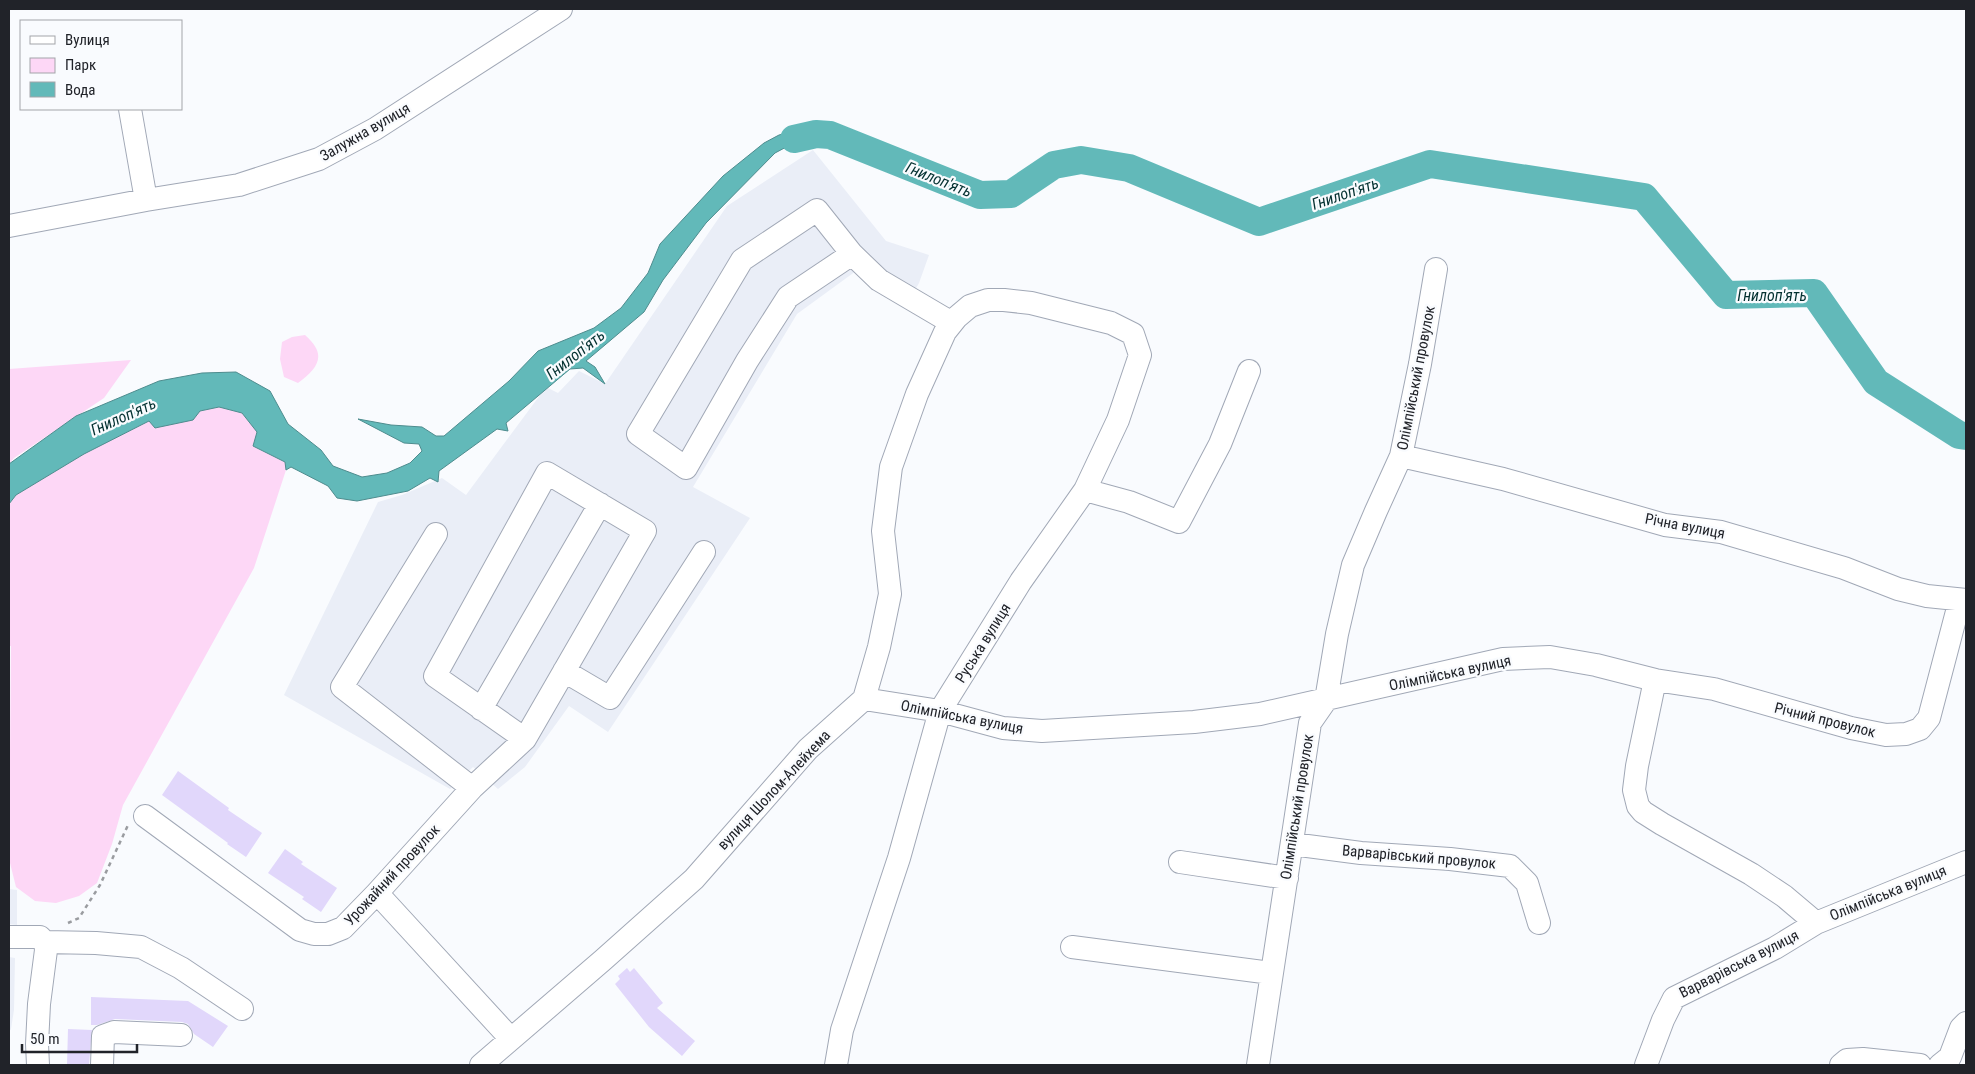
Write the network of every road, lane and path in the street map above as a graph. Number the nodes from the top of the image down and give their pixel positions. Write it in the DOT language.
graph roads {
  1 [pos="562,9"];
  2 [pos="130,110"];
  3 [pos="146,200"];
  4 [pos="9,226"];
  5 [pos="852,254"];
  6 [pos="1436,268"];
  7 [pos="952,323"];
  8 [pos="1249,371"];
  9 [pos="1402,456"];
  10 [pos="1085,490"];
  11 [pos="600,504"];
  12 [pos="436,534"];
  13 [pos="704,552"];
  14 [pos="1963,600"];
  15 [pos="564,671"];
  16 [pos="1655,680"];
  17 [pos="864,699"];
  18 [pos="1326,700"];
  19 [pos="481,708"];
  20 [pos="940,711"];
  21 [pos="525,739"];
  22 [pos="472,788"];
  23 [pos="145,816"];
  24 [pos="1292,844"];
  25 [pos="1180,862"];
  26 [pos="1966,862"];
  27 [pos="1287,878"];
  28 [pos="377,893"];
  29 [pos="1539,923"];
  30 [pos="1816,923"];
  31 [pos="9,937"];
  32 [pos="42,939"];
  33 [pos="1072,947"];
  34 [pos="1271,973"];
  35 [pos="242,1009"];
  36 [pos="1963,1025"];
  37 [pos="181,1034"];
  38 [pos="510,1039"];
  39 [pos="491,1063"];
  40 [pos="38,1065"];
  41 [pos="102,1065"];
  42 [pos="836,1065"];
  43 [pos="1258,1065"];
  44 [pos="1646,1065"];
  45 [pos="1841,1065"];
  46 [pos="1920,1065"];
  47 [pos="1940,1065"];
  1 -- 3 [label="street, Залужна вулиця"];
  2 -- 3 [label="street"];
  3 -- 4 [label="street, Залужна вулиця"];
  5 -- 5 [label="street"];
  5 -- 7 [label="street"];
  6 -- 9 [label="street, Олімпійський провулок"];
  7 -- 10 [label="street"];
  7 -- 17 [label="street"];
  8 -- 10 [label="street"];
  9 -- 14 [label="street, Річна вулиця"];
  9 -- 18 [label="street, Олімпійський провулок"];
  10 -- 20 [label="street, Руська вулиця"];
  11 -- 15 [label="street, Урожайний провулок"];
  11 -- 19 [label="street"];
  11 -- 19 [label="street"];
  12 -- 22 [label="street"];
  13 -- 15 [label="street"];
  14 -- 16 [label="street, Річний провулок"];
  15 -- 21 [label="street, Урожайний провулок"];
  16 -- 18 [label="street, Олімпійська вулиця"];
  16 -- 30 [label="street, Олімпійська вулиця"];
  17 -- 20 [label="street, Олімпійська вулиця"];
  17 -- 38 [label="street, вулиця Шолом-Алейхема"];
  18 -- 20 [label="street, Олімпійська вулиця"];
  18 -- 24 [label="street, Олімпійський провулок"];
  19 -- 21 [label="street"];
  20 -- 42 [label="street, Руська вулиця"];
  21 -- 22 [label="street, Урожайний провулок"];
  22 -- 28 [label="street, Урожайний провулок"];
  23 -- 28 [label="street, Урожайний провулок"];
  23 -- 32 [label="path"];
  24 -- 27 [label="street, Олімпійський провулок"];
  24 -- 29 [label="street, Варварівський провулок"];
  25 -- 27 [label="street"];
  26 -- 30 [label="street, Олімпійська вулиця"];
  27 -- 34 [label="street, Олімпійський провулок"];
  28 -- 38 [label="street"];
  30 -- 44 [label="street, Варварівська вулиця"];
  31 -- 32 [label="street"];
  32 -- 35 [label="street"];
  32 -- 40 [label="street"];
  33 -- 34 [label="street"];
  34 -- 43 [label="street, Олімпійський провулок"];
  36 -- 47 [label="street"];
  37 -- 41 [label="street"];
  38 -- 39 [label="street, вулиця Шолом-Алейхема"];
  45 -- 46 [label="street"];
}
